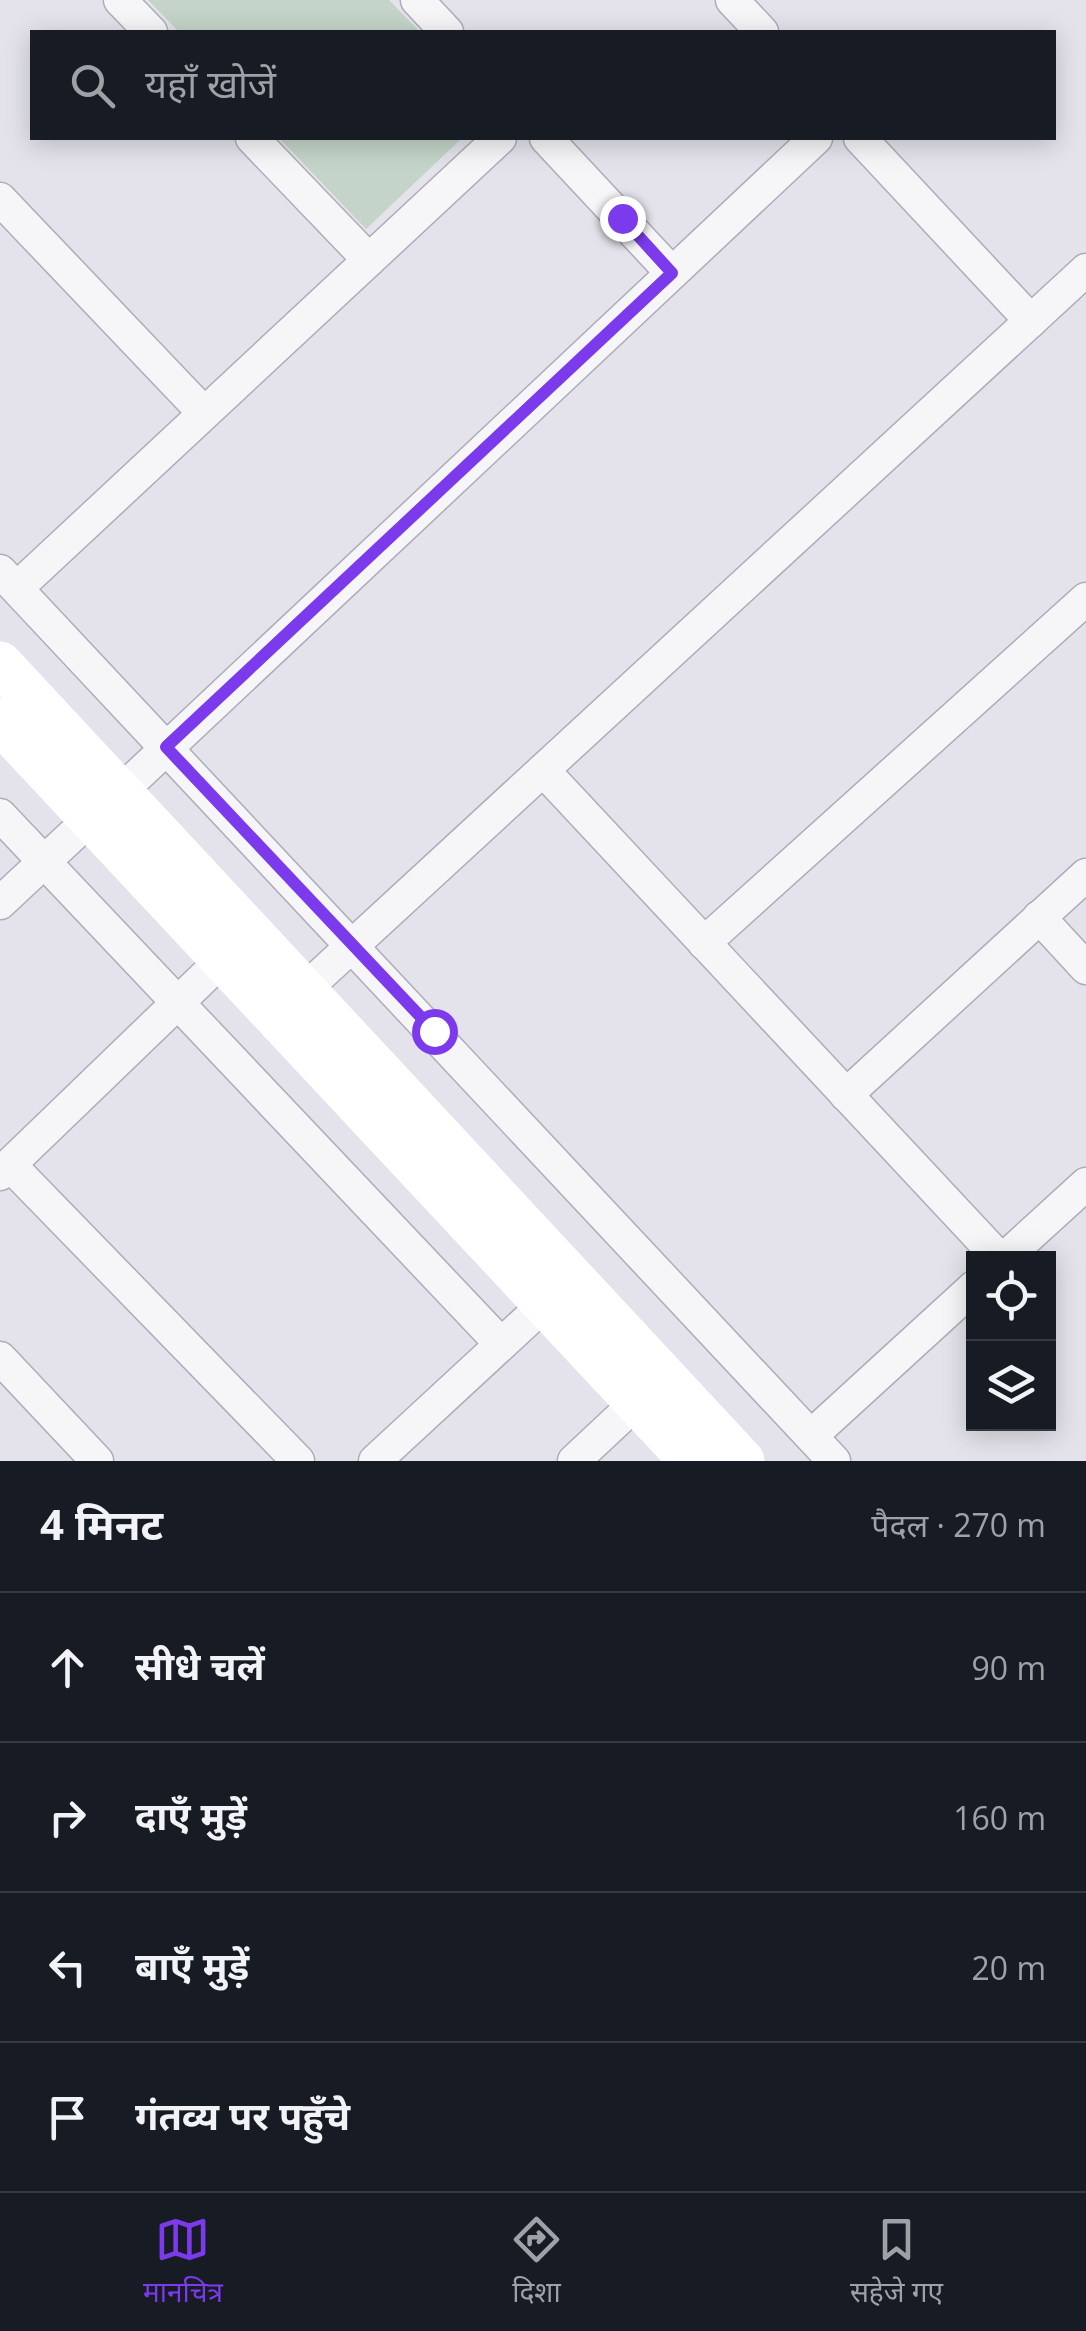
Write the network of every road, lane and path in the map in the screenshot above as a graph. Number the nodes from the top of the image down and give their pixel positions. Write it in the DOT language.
graph roads {
  1 [pos="120,0"];
  2 [pos="417,0"];
  3 [pos="732,0"];
  4 [pos="149,30"];
  5 [pos="445,30"];
  6 [pos="760,30"];
  7 [pos="254,140"];
  8 [pos="498,140"];
  9 [pos="548,140"];
  10 [pos="814,140"];
  11 [pos="862,140"];
  12 [pos="0,198"];
  13 [pos="369,260"];
  14 [pos="1086,270"];
  15 [pos="672,273"];
  16 [pos="1031,321"];
  17 [pos="204,413"];
  18 [pos="8,580"];
  19 [pos="1086,599"];
  20 [pos="0,664"];
  21 [pos="0,721"];
  22 [pos="166,747"];
  23 [pos="543,770"];
  24 [pos="105,805"];
  25 [pos="0,814"];
  26 [pos="44,861"];
  27 [pos="1086,875"];
  28 [pos="0,903"];
  29 [pos="1040,917"];
  30 [pos="704,943"];
  31 [pos="354,944"];
  32 [pos="223,959"];
  33 [pos="1086,968"];
  34 [pos="178,1003"];
  35 [pos="290,1003"];
  36 [pos="846,1094"];
  37 [pos="5,1170"];
  38 [pos="1086,1184"];
  39 [pos="995,1251"];
  40 [pos="1010,1251"];
  41 [pos="966,1294"];
  42 [pos="545,1304"];
  43 [pos="501,1344"];
  44 [pos="0,1358"];
  45 [pos="637,1402"];
  46 [pos="810,1436"];
  47 [pos="97,1461"];
  48 [pos="298,1461"];
  49 [pos="375,1461"];
  50 [pos="574,1461"];
  51 [pos="692,1461"];
  52 [pos="742,1461"];
  53 [pos="834,1461"];
  1 -- 4 [label="street"];
  2 -- 5 [label="street"];
  3 -- 6 [label="street"];
  7 -- 13 [label="street"];
  8 -- 13 [label="street"];
  9 -- 15 [label="street"];
  10 -- 15 [label="street"];
  11 -- 16 [label="street"];
  12 -- 17 [label="street"];
  13 -- 17 [label="street"];
  14 -- 16 [label="street"];
  15 -- 22 [label="street"];
  16 -- 23 [label="street"];
  17 -- 18 [label="street"];
  18 -- 22 [label="street"];
  19 -- 30 [label="street"];
  20 -- 24 [label="street"];
  21 -- 24 [label="street"];
  22 -- 24 [label="street"];
  22 -- 31 [label="street"];
  23 -- 30 [label="street"];
  23 -- 31 [label="street"];
  24 -- 26 [label="street"];
  24 -- 32 [label="street"];
  24 -- 35 [label="street"];
  25 -- 26 [label="street"];
  26 -- 28 [label="street"];
  26 -- 34 [label="street"];
  27 -- 29 [label="street"];
  29 -- 33 [label="street"];
  29 -- 36 [label="street"];
  30 -- 36 [label="street"];
  31 -- 35 [label="street"];
  31 -- 46 [label="street"];
  32 -- 34 [label="street"];
  32 -- 35 [label="street"];
  34 -- 37 [label="street"];
  34 -- 43 [label="street"];
  35 -- 42 [label="street"];
  35 -- 52 [label="street"];
  36 -- 39 [label="street"];
  37 -- 48 [label="street"];
  38 -- 40 [label="street"];
  41 -- 46 [label="street"];
  42 -- 43 [label="street"];
  42 -- 45 [label="street"];
  43 -- 49 [label="street"];
  44 -- 47 [label="street"];
  45 -- 50 [label="street"];
  45 -- 51 [label="street"];
  46 -- 53 [label="street"];
}
